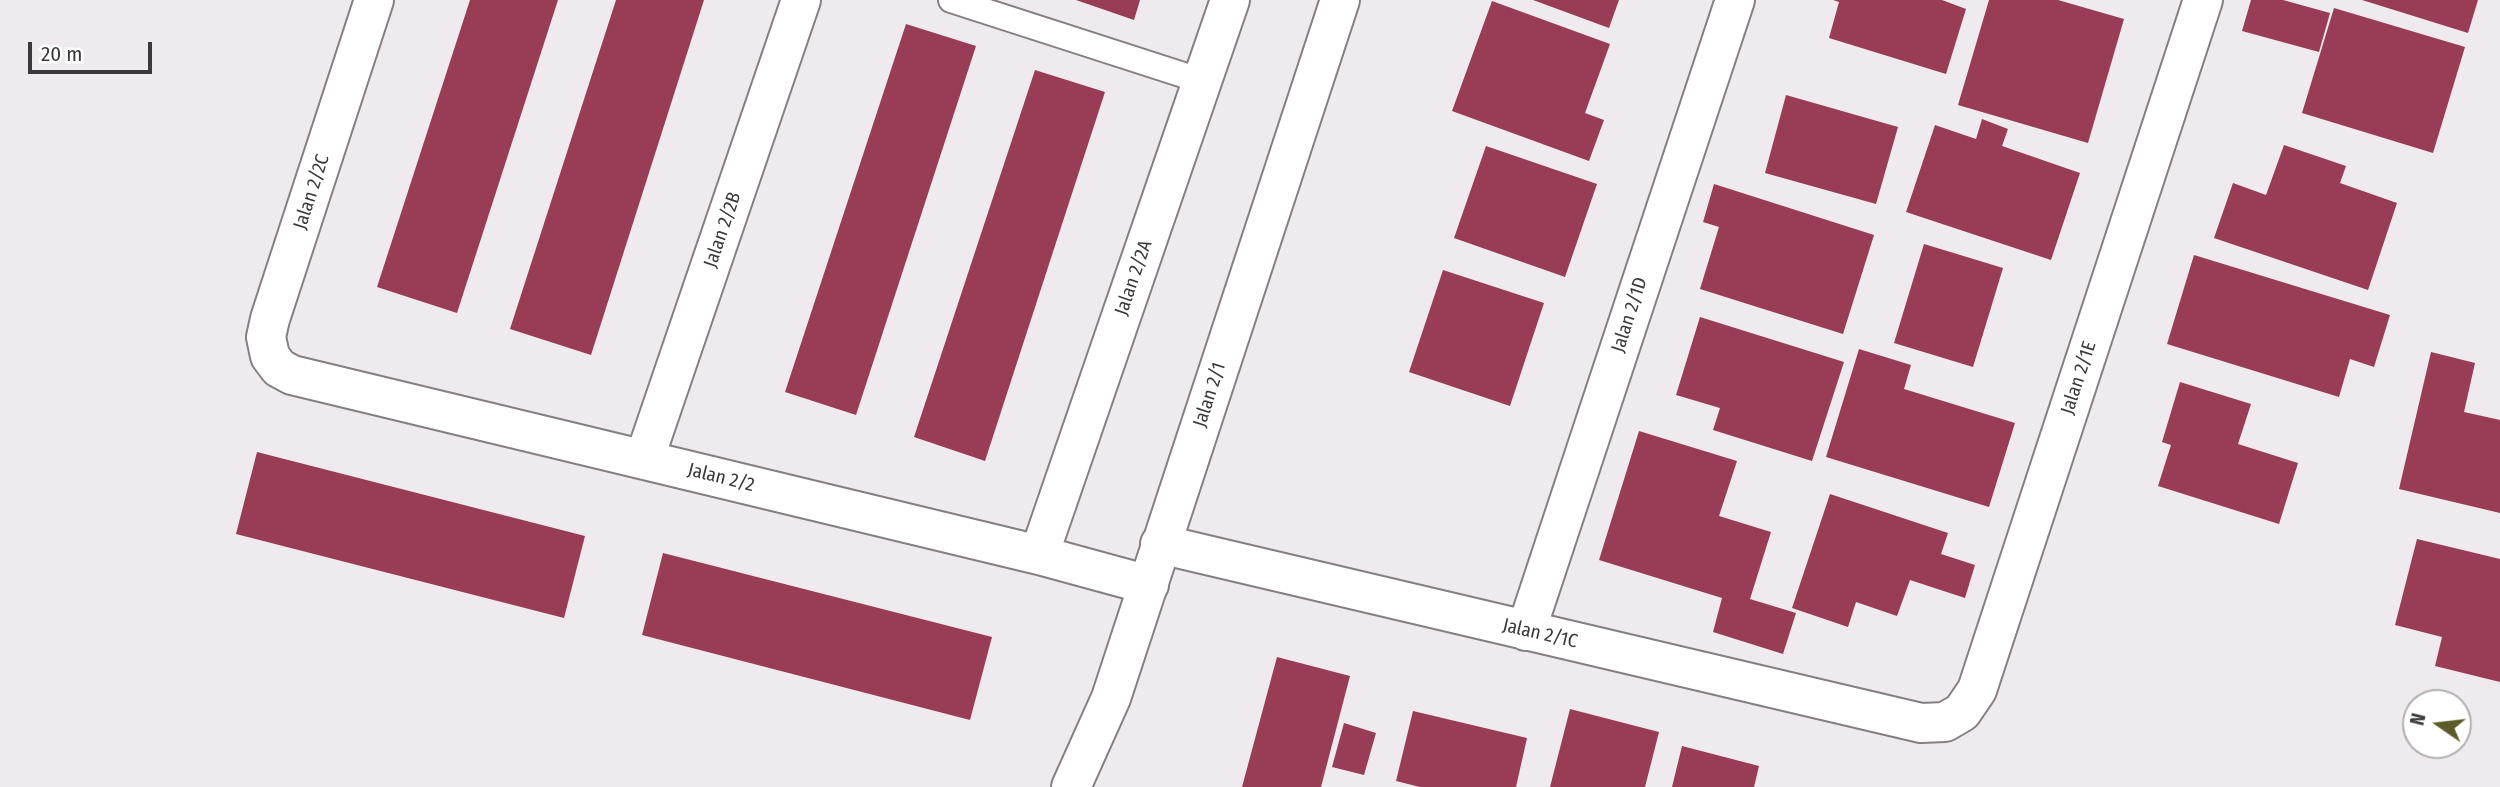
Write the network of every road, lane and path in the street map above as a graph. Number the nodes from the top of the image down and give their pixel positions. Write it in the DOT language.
graph roads {
  1 [pos="374,0"];
  2 [pos="801,0"];
  3 [pos="951,0"];
  4 [pos="1230,0"];
  5 [pos="1340,0"];
  6 [pos="1735,0"];
  7 [pos="2203,0"];
  8 [pos="1202,81"];
  9 [pos="292,375"];
  10 [pos="644,460"];
  11 [pos="1160,544"];
  12 [pos="1039,555"];
  13 [pos="1149,585"];
  14 [pos="1526,631"];
  15 [pos="1921,723"];
  16 [pos="1071,787"];
  1 -- 9 [label="street, Jalan 2/2C"];
  2 -- 10 [label="street, Jalan 2/2B"];
  3 -- 8 [label="lane"];
  4 -- 8 [label="street, Jalan 2/2A"];
  5 -- 11 [label="street, Jalan 2/1"];
  6 -- 14 [label="street, Jalan 2/1D"];
  7 -- 15 [label="street, Jalan 2/1E"];
  8 -- 12 [label="street, Jalan 2/2A"];
  9 -- 10 [label="street, Jalan 2/2"];
  10 -- 12 [label="street, Jalan 2/2"];
  11 -- 13 [label="street, Jalan 2/1"];
  11 -- 14 [label="street, Jalan 2/1C"];
  12 -- 13 [label="street, Jalan 2/2"];
  13 -- 16 [label="street, Jalan 2/1"];
  14 -- 15 [label="street, Jalan 2/1C"];
}
